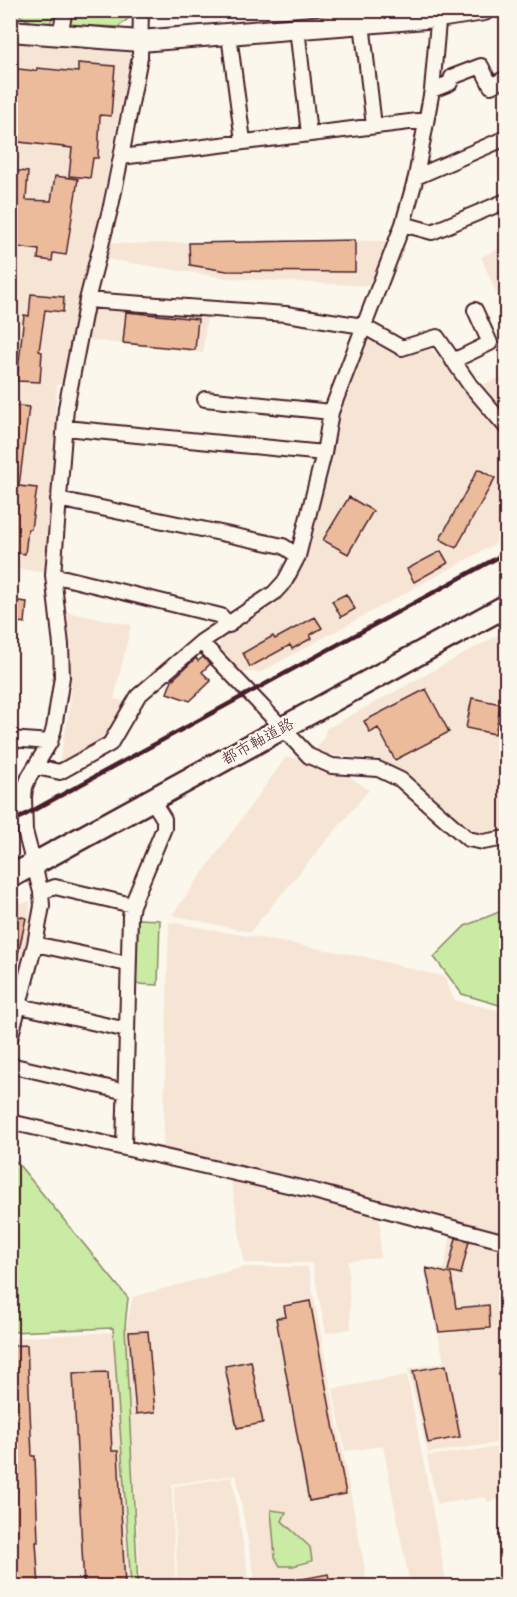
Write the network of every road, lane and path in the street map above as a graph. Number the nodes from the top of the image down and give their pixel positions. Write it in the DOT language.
graph roads {
  1 [pos="65,10"];
  2 [pos="141,10"];
  3 [pos="484,10"];
  4 [pos="438,14"];
  5 [pos="362,23"];
  6 [pos="297,28"];
  7 [pos="10,31"];
  8 [pos="60,34"];
  9 [pos="229,35"];
  10 [pos="140,41"];
  11 [pos="507,78"];
  12 [pos="432,90"];
  13 [pos="426,120"];
  14 [pos="374,126"];
  15 [pos="309,134"];
  16 [pos="507,138"];
  17 [pos="243,141"];
  18 [pos="121,157"];
  19 [pos="416,177"];
  20 [pos="507,201"];
  21 [pos="403,224"];
  22 [pos="87,300"];
  23 [pos="476,310"];
  24 [pos="363,326"];
  25 [pos="453,361"];
  26 [pos="205,399"];
  27 [pos="331,412"];
  28 [pos="507,427"];
  29 [pos="65,428"];
  30 [pos="324,453"];
  31 [pos="58,499"];
  32 [pos="298,556"];
  33 [pos="53,575"];
  34 [pos="507,606"];
  35 [pos="229,625"];
  36 [pos="201,642"];
  37 [pos="283,728"];
  38 [pos="10,739"];
  39 [pos="50,742"];
  40 [pos="36,766"];
  41 [pos="10,786"];
  42 [pos="25,787"];
  43 [pos="153,800"];
  44 [pos="507,838"];
  45 [pos="33,864"];
  46 [pos="10,877"];
  47 [pos="41,892"];
  48 [pos="132,905"];
  49 [pos="35,944"];
  50 [pos="128,964"];
  51 [pos="20,1006"];
  52 [pos="127,1030"];
  53 [pos="10,1039"];
  54 [pos="10,1065"];
  55 [pos="126,1092"];
  56 [pos="10,1122"];
  57 [pos="124,1147"];
  58 [pos="507,1242"];
  1 -- 8 [label="street"];
  2 -- 10 [label="street"];
  3 -- 4 [label="street"];
  4 -- 5 [label="street"];
  4 -- 12 [label="street"];
  5 -- 6 [label="street"];
  5 -- 14 [label="street"];
  6 -- 9 [label="street"];
  6 -- 15 [label="street"];
  7 -- 8 [label="street"];
  8 -- 10 [label="street"];
  9 -- 10 [label="street"];
  9 -- 17 [label="street"];
  10 -- 18 [label="street"];
  11 -- 12 [label="street"];
  12 -- 13 [label="street"];
  13 -- 14 [label="street"];
  13 -- 19 [label="street"];
  14 -- 15 [label="street"];
  15 -- 17 [label="street"];
  16 -- 19 [label="street"];
  17 -- 18 [label="street"];
  18 -- 22 [label="street"];
  19 -- 21 [label="street"];
  20 -- 21 [label="street"];
  21 -- 24 [label="street"];
  22 -- 24 [label="street"];
  22 -- 29 [label="street"];
  23 -- 25 [label="street"];
  24 -- 25 [label="street"];
  24 -- 27 [label="street"];
  25 -- 28 [label="street"];
  26 -- 27 [label="street"];
  27 -- 30 [label="street"];
  29 -- 30 [label="street"];
  29 -- 31 [label="street"];
  30 -- 32 [label="street"];
  31 -- 32 [label="street"];
  31 -- 33 [label="street"];
  32 -- 35 [label="street"];
  33 -- 35 [label="street"];
  33 -- 39 [label="street"];
  34 -- 37 [label="main road, 都市軸道路"];
  35 -- 36 [label="street"];
  36 -- 37 [label="street"];
  36 -- 40 [label="street"];
  37 -- 43 [label="main road, 都市軸道路"];
  37 -- 44 [label="street"];
  38 -- 39 [label="street"];
  39 -- 40 [label="street"];
  40 -- 42 [label="street"];
  41 -- 42 [label="street"];
  42 -- 45 [label="street"];
  43 -- 45 [label="main road, 都市軸道路"];
  43 -- 48 [label="street"];
  45 -- 46 [label="main road, 都市軸道路"];
  45 -- 47 [label="street"];
  47 -- 48 [label="street"];
  47 -- 49 [label="street"];
  48 -- 50 [label="street"];
  49 -- 50 [label="street"];
  49 -- 51 [label="street"];
  50 -- 52 [label="street"];
  51 -- 52 [label="street"];
  51 -- 53 [label="street"];
  52 -- 55 [label="street"];
  54 -- 55 [label="street"];
  55 -- 57 [label="street"];
  56 -- 57 [label="street"];
  57 -- 58 [label="street"];
}
